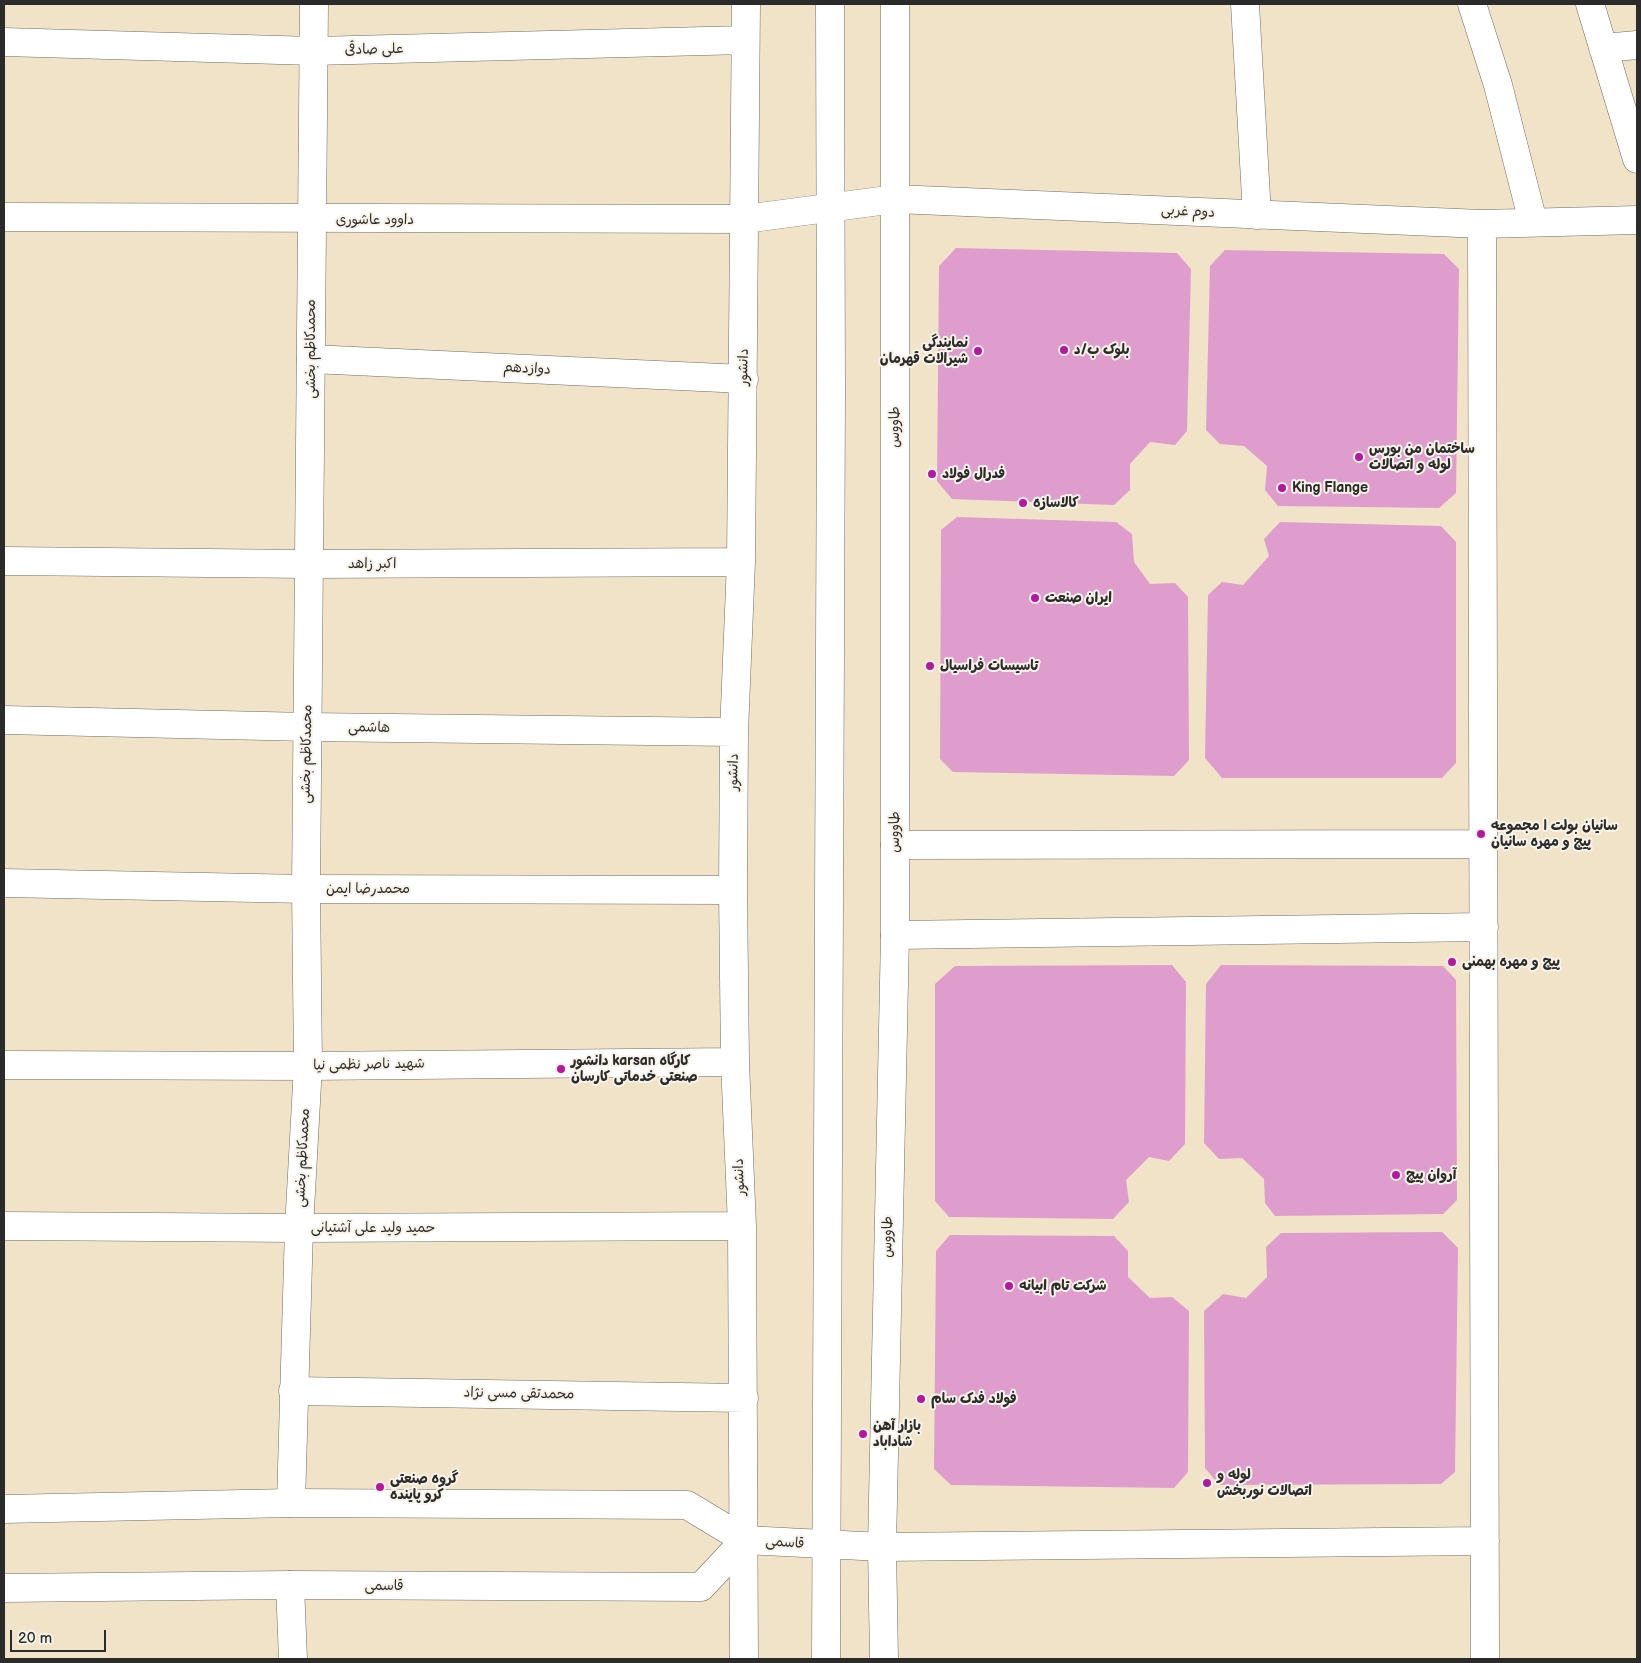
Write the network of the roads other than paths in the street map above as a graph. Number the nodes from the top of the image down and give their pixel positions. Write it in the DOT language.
graph roads {
  1 [pos="314,4"];
  2 [pos="746,4"];
  3 [pos="830,4"];
  4 [pos="895,4"];
  5 [pos="1246,4"];
  6 [pos="1472,4"];
  7 [pos="1590,4"];
  8 [pos="745,40"];
  9 [pos="4,42"];
  10 [pos="1637,45"];
  11 [pos="1603,48"];
  12 [pos="314,51"];
  13 [pos="1637,159"];
  14 [pos="895,199"];
  15 [pos="829,207"];
  16 [pos="1257,215"];
  17 [pos="4,217"];
  18 [pos="745,219"];
  19 [pos="312,220"];
  20 [pos="1637,220"];
  21 [pos="1534,222"];
  22 [pos="1482,224"];
  23 [pos="311,359"];
  24 [pos="744,378"];
  25 [pos="4,561"];
  26 [pos="741,562"];
  27 [pos="309,564"];
  28 [pos="4,720"];
  29 [pos="308,727"];
  30 [pos="734,732"];
  31 [pos="1483,844"];
  32 [pos="895,845"];
  33 [pos="4,883"];
  34 [pos="306,889"];
  35 [pos="733,890"];
  36 [pos="1484,927"];
  37 [pos="895,935"];
  38 [pos="735,1062"];
  39 [pos="4,1065"];
  40 [pos="308,1066"];
  41 [pos="4,1226"];
  42 [pos="742,1226"];
  43 [pos="298,1228"];
  44 [pos="293,1391"];
  45 [pos="744,1398"];
  46 [pos="291,1503"];
  47 [pos="4,1509"];
  48 [pos="745,1540"];
  49 [pos="1485,1541"];
  50 [pos="825,1546"];
  51 [pos="882,1547"];
  52 [pos="290,1585"];
  53 [pos="4,1588"];
  54 [pos="293,1659"];
  55 [pos="744,1659"];
  56 [pos="826,1659"];
  57 [pos="884,1659"];
  58 [pos="1486,1659"];
  1 -- 12 [label="street, محمدکاظم بخشی"];
  2 -- 8 [label="street, دانشور"];
  3 -- 15 [label="street"];
  4 -- 14 [label="street, طاووس"];
  5 -- 16 [label="street"];
  6 -- 21 [label="street"];
  7 -- 11 [label="street"];
  8 -- 12 [label="street, علی صادقی"];
  8 -- 18 [label="street, دانشور"];
  9 -- 12 [label="street, علی صادقی"];
  10 -- 11 [label="street"];
  11 -- 13 [label="street"];
  12 -- 19 [label="street, محمدکاظم بخشی"];
  14 -- 15 [label="street, دوم غربی"];
  14 -- 16 [label="street, دوم غربی"];
  14 -- 32 [label="street, طاووس"];
  15 -- 18 [label="street, داوود عاشوری"];
  15 -- 50 [label="street"];
  16 -- 22 [label="street, دوم غربی"];
  17 -- 19 [label="street, داوود عاشوری"];
  18 -- 19 [label="street, داوود عاشوری"];
  18 -- 24 [label="street, دانشور"];
  19 -- 23 [label="street, محمدکاظم بخشی"];
  20 -- 21 [label="street, دوم غربی"];
  21 -- 22 [label="street, دوم غربی"];
  22 -- 31 [label="street"];
  23 -- 24 [label="street, دوازدهم"];
  23 -- 27 [label="street, محمدکاظم بخشی"];
  24 -- 26 [label="street, دانشور"];
  25 -- 27 [label="street, اکبر زاهد"];
  26 -- 27 [label="street, اکبر زاهد"];
  26 -- 30 [label="street, دانشور"];
  27 -- 29 [label="street, محمدکاظم بخشی"];
  28 -- 29 [label="street, هاشمی"];
  29 -- 30 [label="street, هاشمی"];
  29 -- 34 [label="street, محمدکاظم بخشی"];
  30 -- 35 [label="street, دانشور"];
  31 -- 32 [label="street"];
  31 -- 36 [label="street"];
  32 -- 37 [label="street, طاووس"];
  33 -- 34 [label="street, محمدرضا ایمن"];
  34 -- 35 [label="street, محمدرضا ایمن"];
  34 -- 40 [label="street, محمدکاظم بخشی"];
  35 -- 38 [label="street, دانشور"];
  36 -- 37 [label="street"];
  36 -- 49 [label="street"];
  37 -- 51 [label="street, طاووس"];
  38 -- 40 [label="street, شهید ناصر نظمی نیا"];
  38 -- 42 [label="street, دانشور"];
  39 -- 40 [label="street, شهید ناصر نظمی نیا"];
  40 -- 43 [label="street, محمدکاظم بخشی"];
  41 -- 43 [label="street, حمید ولید علی آشتیانی"];
  42 -- 43 [label="street, حمید ولید علی آشتیانی"];
  42 -- 45 [label="street, دانشور"];
  43 -- 44 [label="street, محمدکاظم بخشی"];
  44 -- 45 [label="street, محمدتقی مسی نژاد"];
  44 -- 46 [label="street, محمدکاظم بخشی"];
  45 -- 48 [label="street, دانشور"];
  46 -- 47 [label="street, قاسمی"];
  46 -- 48 [label="street, قاسمی"];
  48 -- 50 [label="street, قاسمی"];
  48 -- 52 [label="street, قاسمی"];
  48 -- 55 [label="street, دانشور"];
  49 -- 51 [label="street, قاسمی"];
  49 -- 58 [label="street"];
  50 -- 51 [label="street, قاسمی"];
  50 -- 56 [label="street"];
  51 -- 57 [label="street, طاووس"];
  52 -- 53 [label="street, قاسمی"];
  52 -- 54 [label="street"];
}
